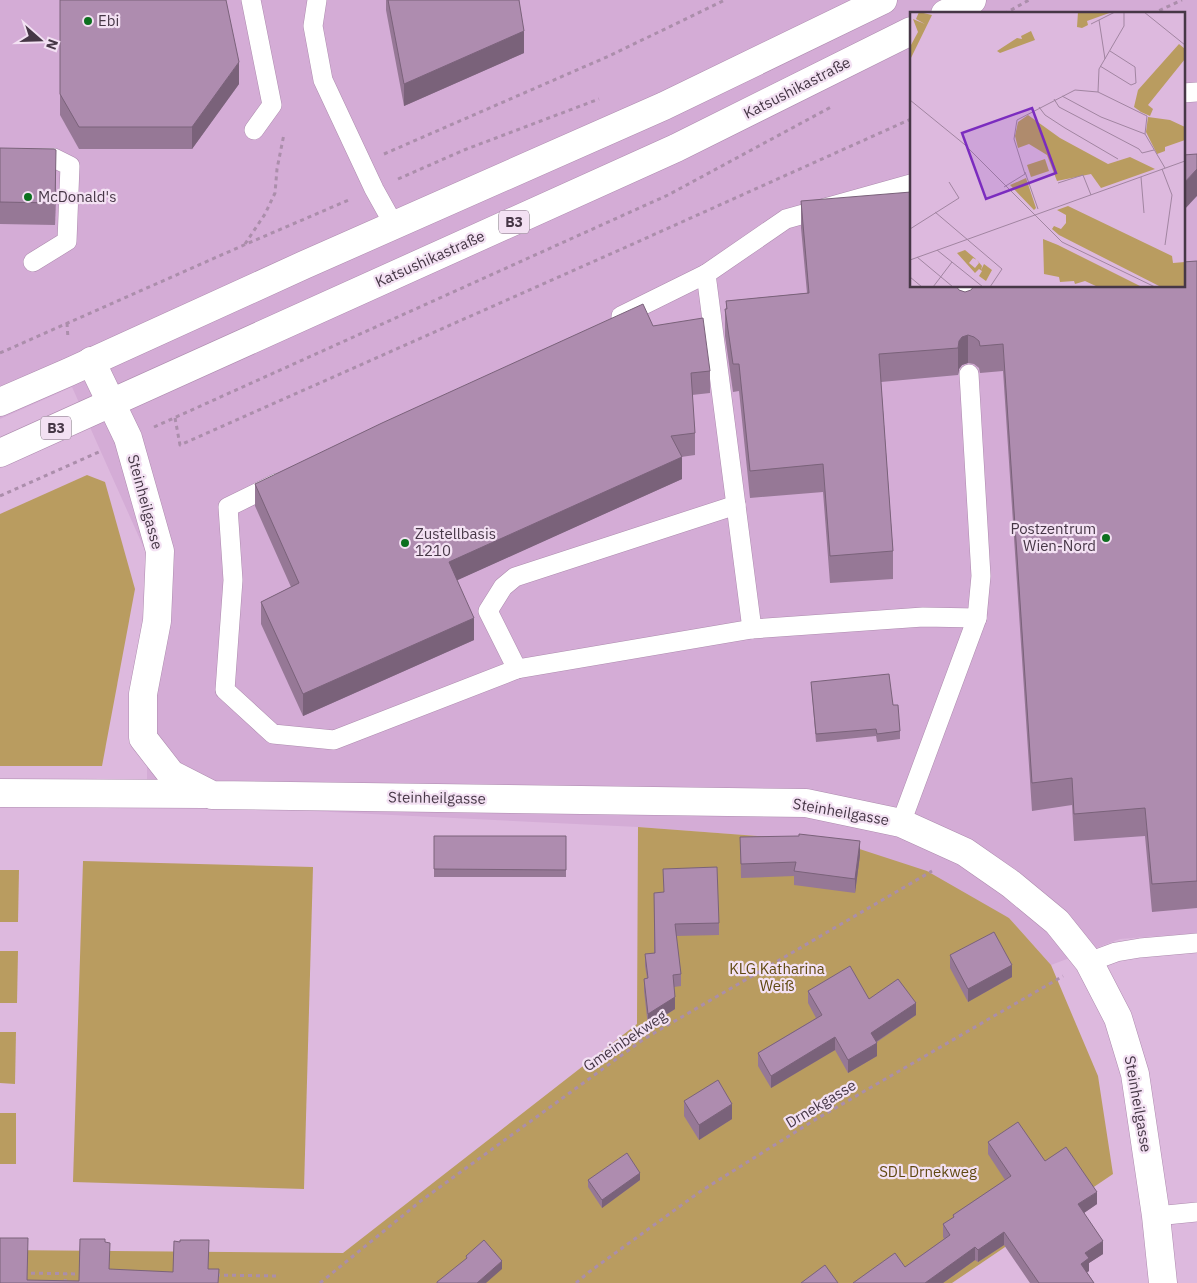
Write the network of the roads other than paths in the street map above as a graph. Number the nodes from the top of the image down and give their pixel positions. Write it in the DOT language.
graph roads {
  1 [pos="251,0"];
  2 [pos="317,0"];
  3 [pos="883,0"];
  4 [pos="972,0"];
  5 [pos="949,12"];
  6 [pos="910,31"];
  7 [pos="1197,92"];
  8 [pos="1184,93"];
  9 [pos="254,130"];
  10 [pos="0,158"];
  11 [pos="910,184"];
  12 [pos="394,226"];
  13 [pos="33,262"];
  14 [pos="706,274"];
  15 [pos="964,288"];
  16 [pos="965,308"];
  17 [pos="609,322"];
  18 [pos="91,361"];
  19 [pos="969,374"];
  20 [pos="0,402"];
  21 [pos="112,403"];
  22 [pos="0,453"];
  23 [pos="290,477"];
  24 [pos="736,504"];
  25 [pos="977,618"];
  26 [pos="752,629"];
  27 [pos="517,669"];
  28 [pos="0,793"];
  29 [pos="212,794"];
  30 [pos="901,823"];
  31 [pos="1197,943"];
  32 [pos="1089,962"];
  33 [pos="1197,1212"];
  34 [pos="1156,1216"];
  35 [pos="1163,1283"];
  1 -- 9 [label="lane"];
  2 -- 12 [label="lane"];
  3 -- 12 [label="main road"];
  4 -- 5 [label="main road"];
  6 -- 21 [label="main road, Katsushikastraße / B3"];
  7 -- 8 [label="lane"];
  10 -- 13 [label="lane"];
  11 -- 14 [label="lane"];
  12 -- 18 [label="main road"];
  14 -- 17 [label="lane"];
  14 -- 24 [label="lane"];
  15 -- 16 [label="lane"];
  18 -- 20 [label="main road"];
  18 -- 21 [label="main road, Steinheilgasse"];
  19 -- 25 [label="lane"];
  21 -- 22 [label="main road, Katsushikastraße / B3"];
  21 -- 29 [label="main road, Steinheilgasse"];
  23 -- 27 [label="lane"];
  24 -- 26 [label="lane"];
  24 -- 27 [label="lane"];
  25 -- 26 [label="lane"];
  25 -- 30 [label="lane"];
  26 -- 27 [label="lane"];
  28 -- 29 [label="main road, Steinheilgasse"];
  29 -- 30 [label="main road, Steinheilgasse"];
  30 -- 32 [label="main road, Steinheilgasse"];
  31 -- 32 [label="lane"];
  32 -- 34 [label="main road, Steinheilgasse"];
  33 -- 34 [label="lane"];
  34 -- 35 [label="main road, Steinheilgasse"];
}
